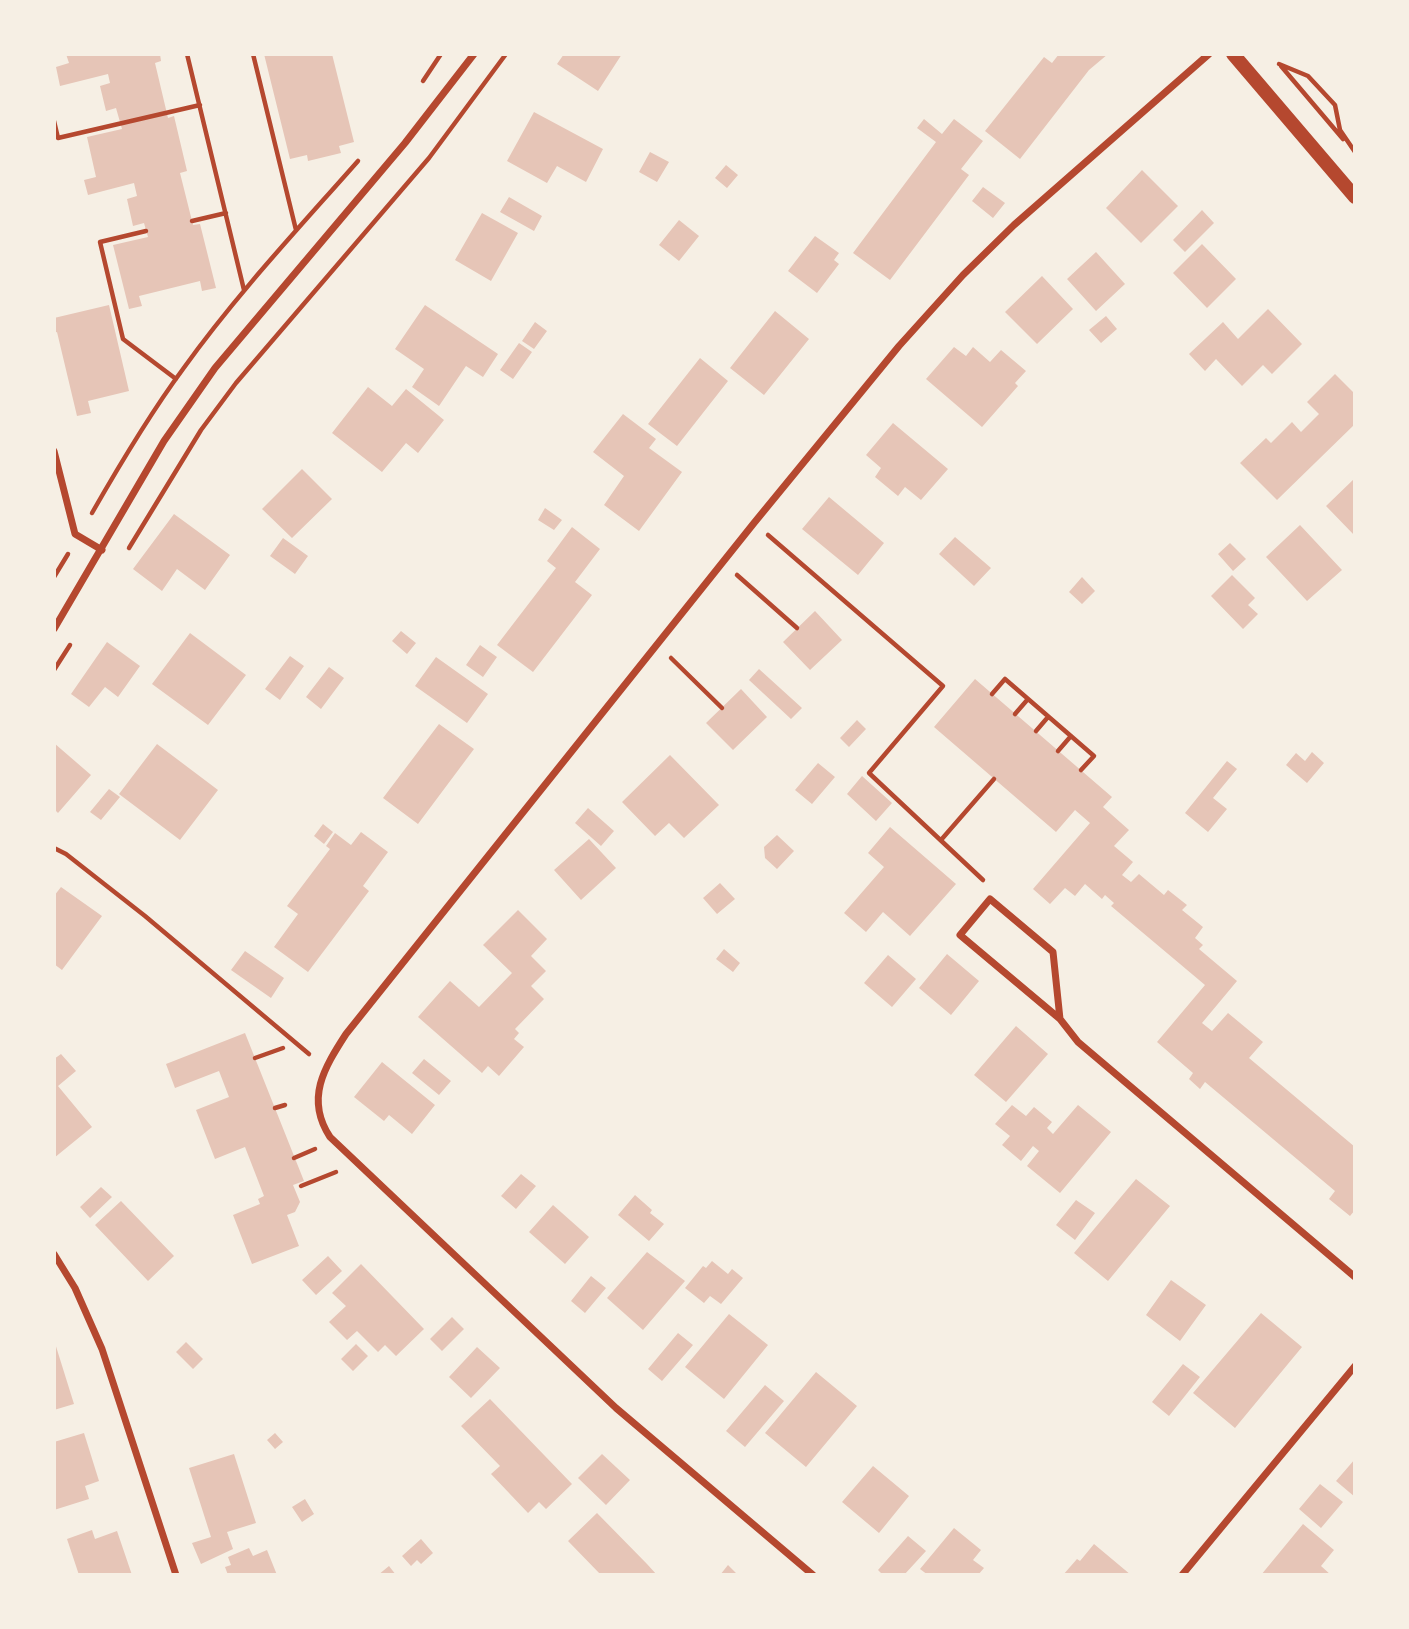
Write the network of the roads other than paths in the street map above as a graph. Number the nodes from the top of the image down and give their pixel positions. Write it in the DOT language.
graph roads {
  1 [pos="474,54"];
  2 [pos="1209,54"];
  3 [pos="1233,54"];
  4 [pos="1355,197"];
  5 [pos="54,451"];
  6 [pos="102,550"];
  7 [pos="54,629"];
  8 [pos="1060,1019"];
  9 [pos="54,1254"];
  10 [pos="1355,1278"];
  11 [pos="1355,1366"];
  12 [pos="176,1575"];
  13 [pos="813,1575"];
  14 [pos="1182,1575"];
  1 -- 6 [label="street"];
  2 -- 13 [label="street"];
  3 -- 4 [label="main road"];
  5 -- 6 [label="street"];
  6 -- 7 [label="street"];
  8 -- 8 [label="street"];
  8 -- 10 [label="street"];
  9 -- 12 [label="street"];
  11 -- 14 [label="street"];
}
